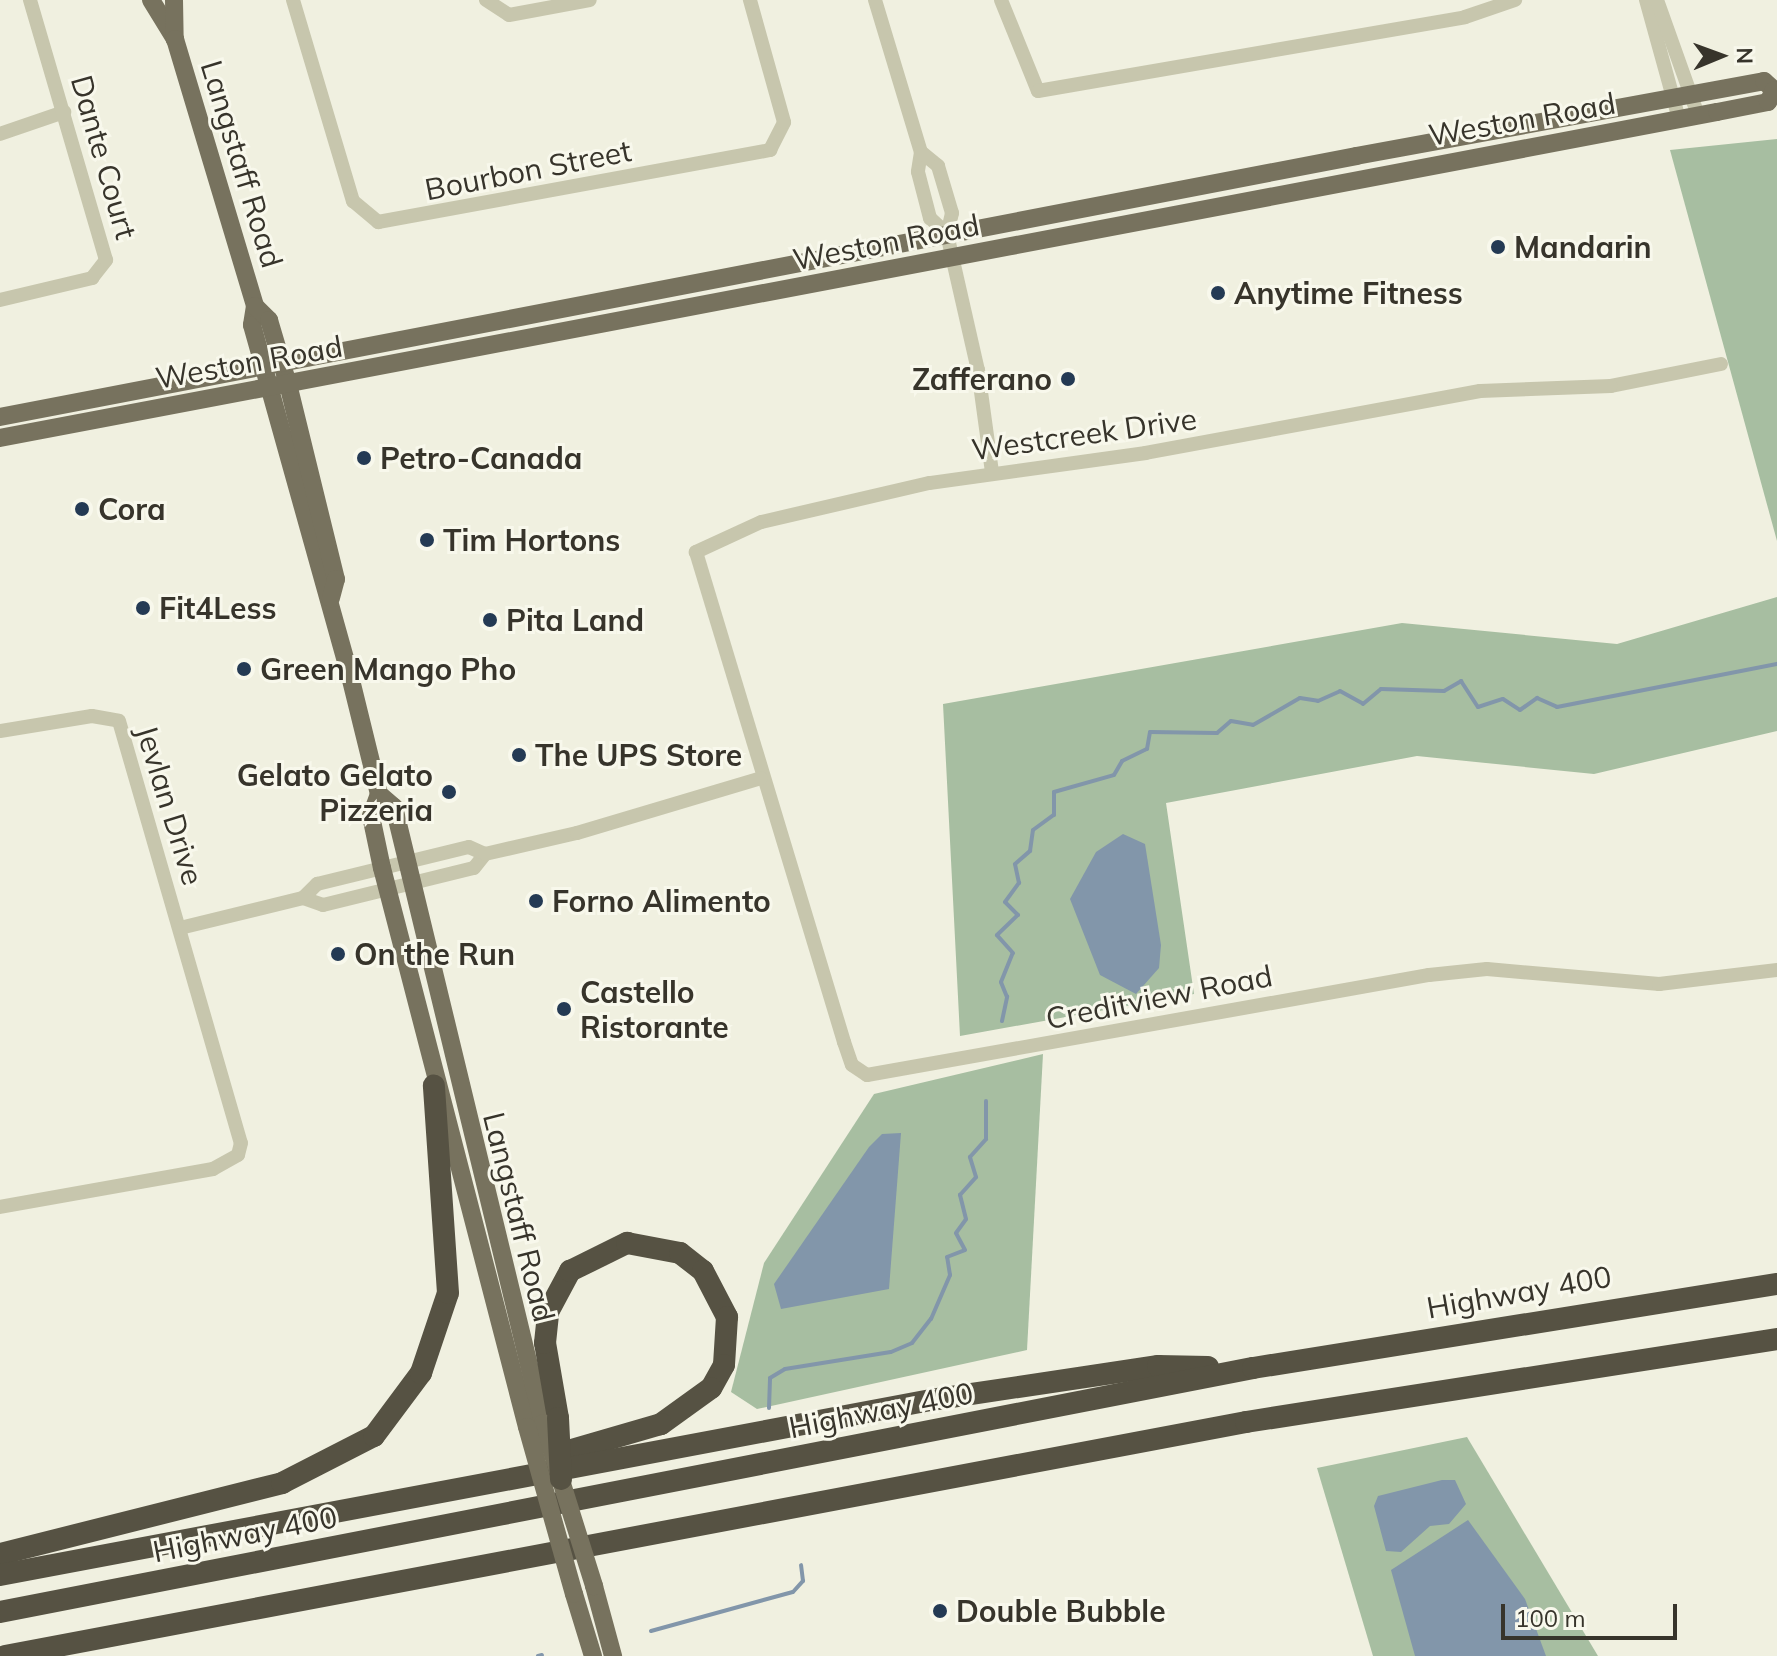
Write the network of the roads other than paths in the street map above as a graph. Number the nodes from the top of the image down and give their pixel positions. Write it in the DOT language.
graph roads {
  1 [pos="30,0"];
  2 [pos="151,0"];
  3 [pos="174,0"];
  4 [pos="293,0"];
  5 [pos="486,0"];
  6 [pos="590,0"];
  7 [pos="750,0"];
  8 [pos="875,0"];
  9 [pos="1001,0"];
  10 [pos="1515,0"];
  11 [pos="1646,0"];
  12 [pos="1657,0"];
  13 [pos="175,39"];
  14 [pos="1775,90"];
  15 [pos="1682,97"];
  16 [pos="64,112"];
  17 [pos="1698,115"];
  18 [pos="1679,119"];
  19 [pos="0,134"];
  20 [pos="921,152"];
  21 [pos="947,234"];
  22 [pos="952,259"];
  23 [pos="0,300"];
  24 [pos="255,306"];
  25 [pos="281,362"];
  26 [pos="1721,364"];
  27 [pos="262,366"];
  28 [pos="288,384"];
  29 [pos="269,388"];
  30 [pos="0,417"];
  31 [pos="0,438"];
  32 [pos="992,472"];
  33 [pos="331,598"];
  34 [pos="0,731"];
  35 [pos="761,778"];
  36 [pos="379,794"];
  37 [pos="485,854"];
  38 [pos="408,862"];
  39 [pos="382,868"];
  40 [pos="412,882"];
  41 [pos="387,888"];
  42 [pos="303,898"];
  43 [pos="180,928"];
  44 [pos="1777,970"];
  45 [pos="434,1085"];
  46 [pos="0,1207"];
  47 [pos="1777,1284"];
  48 [pos="1777,1339"];
  49 [pos="1253,1368"];
  50 [pos="543,1423"];
  51 [pos="521,1473"];
  52 [pos="561,1479"];
  53 [pos="0,1554"];
  54 [pos="0,1575"];
  55 [pos="0,1612"];
  56 [pos="196,1622"];
  57 [pos="5,1656"];
  58 [pos="87,1656"];
  59 [pos="593,1656"];
  60 [pos="613,1656"];
  1 -- 16 [label="street, Dante Court"];
  2 -- 13 [label="main road, Langstaff Road"];
  3 -- 13 [label="main road, Langstaff Road"];
  4 -- 7 [label="street, Bourbon Street"];
  5 -- 6 [label="street"];
  8 -- 20 [label="street"];
  9 -- 10 [label="street"];
  11 -- 15 [label="street"];
  12 -- 15 [label="street"];
  13 -- 24 [label="main road, Langstaff Road"];
  14 -- 15 [label="main road, Weston Road"];
  14 -- 17 [label="main road, Weston Road"];
  15 -- 17 [label="street"];
  15 -- 18 [label="street"];
  15 -- 21 [label="main road, Weston Road"];
  16 -- 19 [label="street"];
  16 -- 23 [label="street, Dante Court"];
  17 -- 18 [label="main road, Weston Road"];
  18 -- 22 [label="main road, Weston Road"];
  20 -- 21 [label="street"];
  20 -- 21 [label="street"];
  21 -- 22 [label="street"];
  21 -- 25 [label="main road, Weston Road"];
  22 -- 28 [label="main road, Weston Road"];
  22 -- 32 [label="street"];
  24 -- 25 [label="main road, Langstaff Road"];
  24 -- 27 [label="main road, Langstaff Road"];
  25 -- 27 [label="main road, Weston Road"];
  25 -- 28 [label="main road, Langstaff Road"];
  26 -- 32 [label="street, Westcreek Drive"];
  27 -- 29 [label="main road, Langstaff Road"];
  27 -- 30 [label="main road, Weston Road"];
  28 -- 29 [label="main road, Weston Road"];
  28 -- 33 [label="main road, Langstaff Road"];
  29 -- 31 [label="main road, Weston Road"];
  29 -- 33 [label="main road, Langstaff Road"];
  32 -- 35 [label="street, Westcreek Drive"];
  33 -- 36 [label="main road, Langstaff Road"];
  34 -- 43 [label="street, Jevlan Drive"];
  35 -- 37 [label="street"];
  35 -- 44 [label="street, Creditview Road"];
  36 -- 38 [label="main road, Langstaff Road"];
  36 -- 39 [label="main road, Langstaff Road"];
  37 -- 38 [label="street"];
  37 -- 40 [label="street"];
  38 -- 39 [label="street"];
  38 -- 40 [label="main road, Langstaff Road"];
  39 -- 41 [label="main road, Langstaff Road"];
  39 -- 42 [label="street"];
  40 -- 41 [label="street"];
  40 -- 50 [label="main road, Langstaff Road"];
  41 -- 42 [label="street"];
  41 -- 45 [label="main road, Langstaff Road"];
  42 -- 43 [label="street"];
  43 -- 46 [label="street"];
  45 -- 50 [label="main road, Langstaff Road"];
  45 -- 53 [label="highway"];
  47 -- 49 [label="highway, Highway 400"];
  48 -- 56 [label="highway"];
  49 -- 51 [label="highway"];
  49 -- 55 [label="highway, Highway 400"];
  50 -- 51 [label="highway"];
  50 -- 52 [label="highway, bridge"];
  50 -- 59 [label="main road, Langstaff Road, bridge"];
  51 -- 54 [label="highway"];
  52 -- 60 [label="main road, bridge"];
  56 -- 57 [label="highway"];
  56 -- 58 [label="highway"];
}
